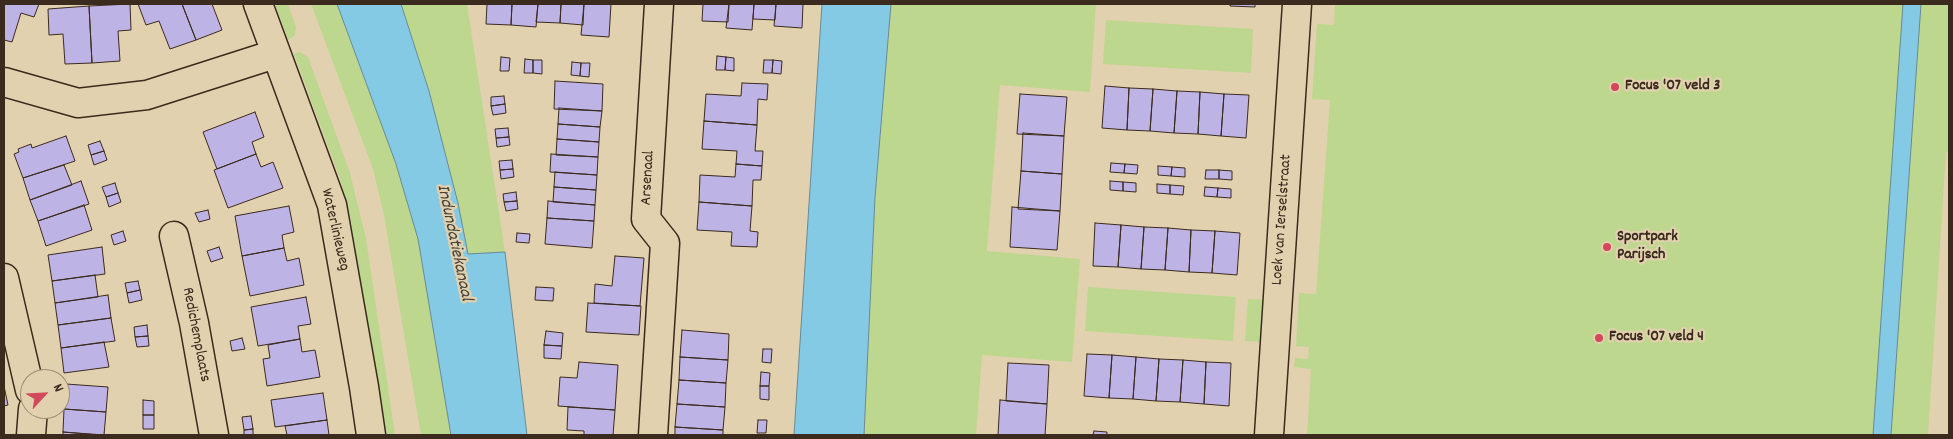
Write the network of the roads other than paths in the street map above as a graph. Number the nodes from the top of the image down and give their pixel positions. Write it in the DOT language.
graph roads {
  1 [pos="258,4"];
  2 [pos="659,4"];
  3 [pos="1297,4"];
  4 [pos="276,54"];
  5 [pos="4,82"];
  6 [pos="174,236"];
  7 [pos="4,278"];
  8 [pos="25,369"];
  9 [pos="32,419"];
  10 [pos="31,435"];
  11 [pos="214,435"];
  12 [pos="371,435"];
  13 [pos="653,435"];
  14 [pos="1269,435"];
  1 -- 4 [label="street, Waterlinieweg"];
  2 -- 13 [label="street, Arsenaal"];
  3 -- 14 [label="street, Loek van Ierselstraat"];
  4 -- 5 [label="street"];
  4 -- 12 [label="street, Waterlinieweg"];
  6 -- 11 [label="street, Redichemplaats"];
  7 -- 8 [label="street"];
  9 -- 10 [label="street"];
}
